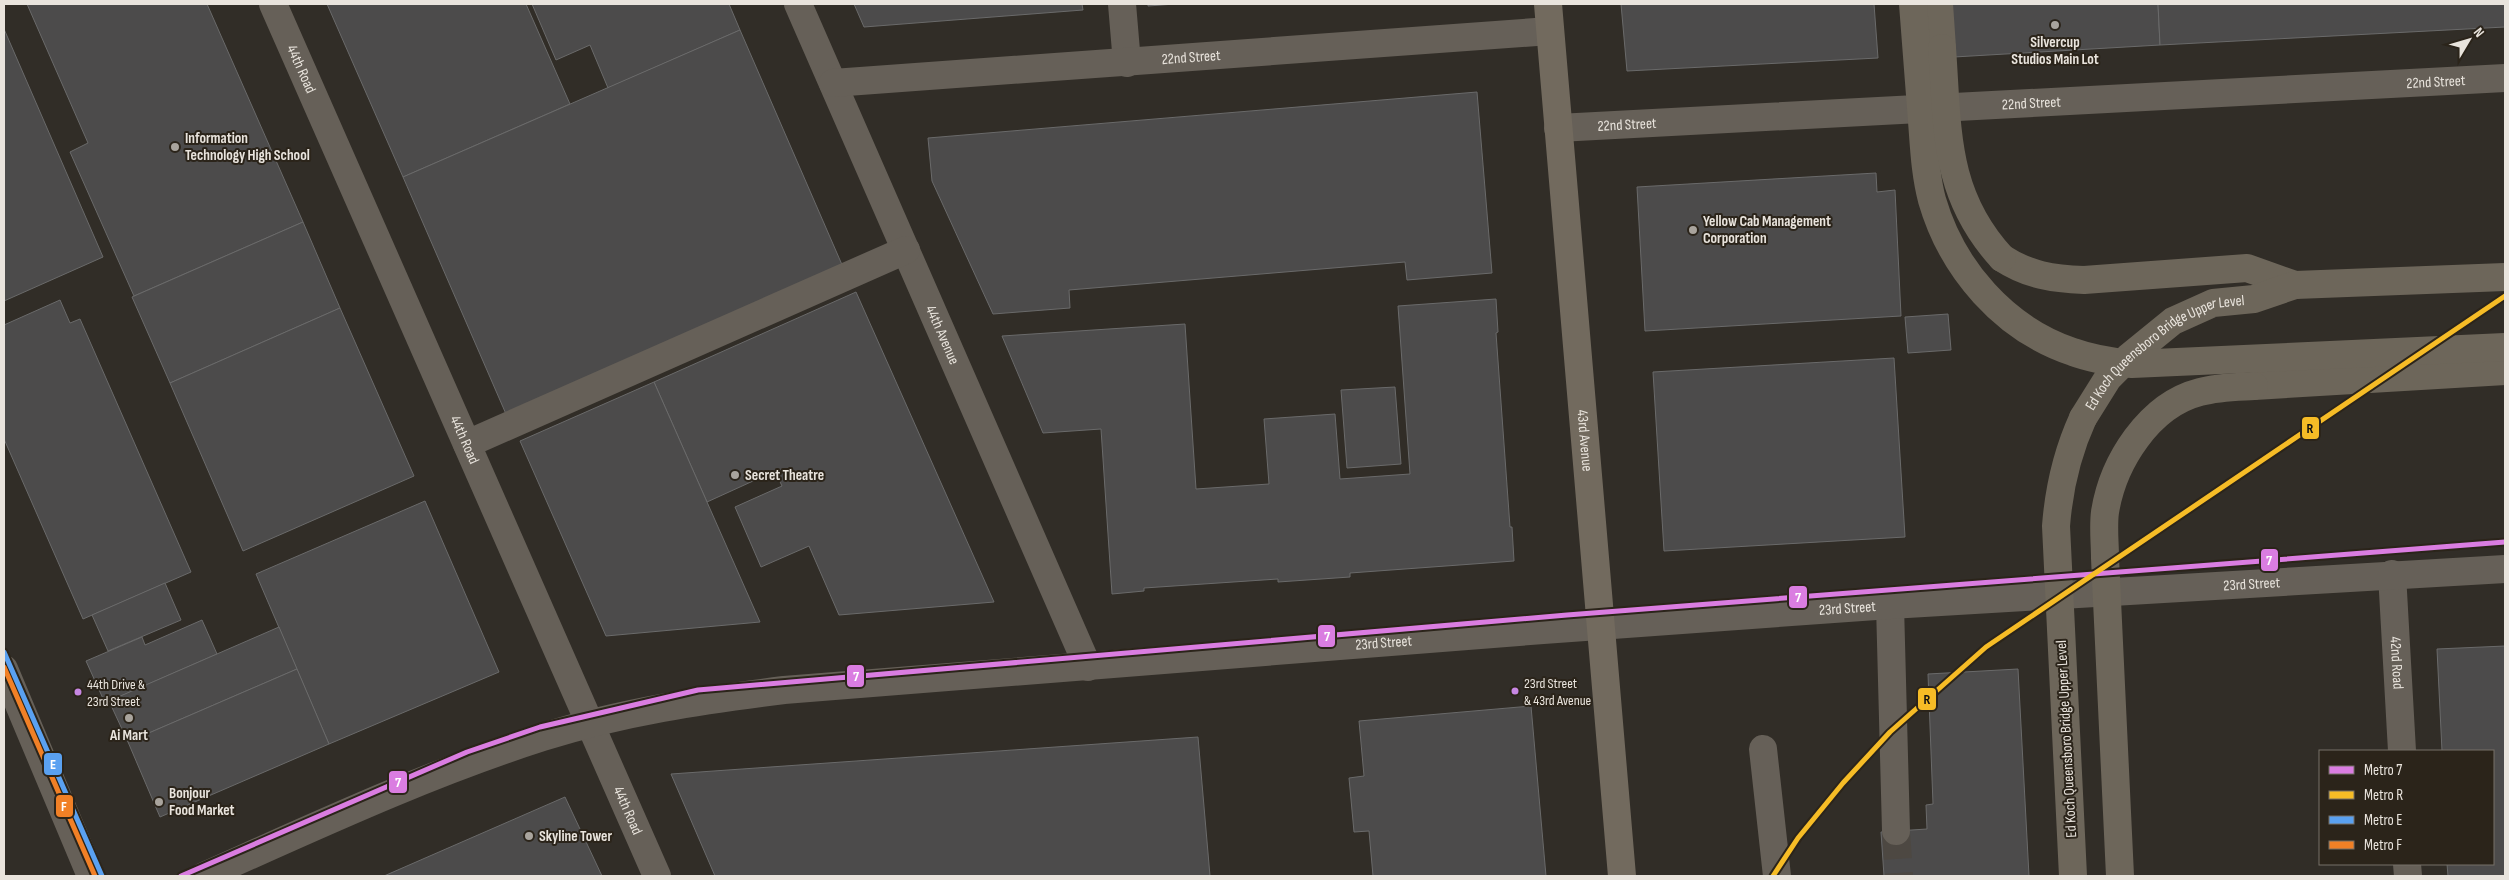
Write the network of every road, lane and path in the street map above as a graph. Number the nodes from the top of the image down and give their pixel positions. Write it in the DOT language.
graph roads {
  1 [pos="273,4"];
  2 [pos="798,4"];
  3 [pos="1122,4"];
  4 [pos="1548,4"];
  5 [pos="1913,4"];
  6 [pos="1938,4"];
  7 [pos="1550,31"];
  8 [pos="1127,63"];
  9 [pos="2505,78"];
  10 [pos="833,83"];
  11 [pos="1558,128"];
  12 [pos="906,250"];
  13 [pos="2505,277"];
  14 [pos="2295,285"];
  15 [pos="2505,347"];
  16 [pos="2505,371"];
  17 [pos="467,444"];
  18 [pos="2505,568"];
  19 [pos="2392,574"];
  20 [pos="1890,605"];
  21 [pos="1600,626"];
  22 [pos="1088,667"];
  23 [pos="4,669"];
  24 [pos="590,724"];
  25 [pos="1763,749"];
  26 [pos="2402,750"];
  27 [pos="1896,831"];
  28 [pos="90,876"];
  29 [pos="204,876"];
  30 [pos="657,876"];
  31 [pos="1622,876"];
  32 [pos="1777,876"];
  33 [pos="2073,876"];
  34 [pos="2120,876"];
  1 -- 17 [label="street, 44th Road"];
  2 -- 10 [label="street, 44th Avenue"];
  3 -- 8 [label="street"];
  4 -- 7 [label="main road, 43rd Avenue"];
  5 -- 15 [label="highway, bridge"];
  6 -- 14 [label="highway, bridge"];
  7 -- 8 [label="street, 22nd Street"];
  7 -- 11 [label="main road, 43rd Avenue"];
  8 -- 10 [label="street, 22nd Street"];
  9 -- 11 [label="street, 22nd Street"];
  10 -- 12 [label="street, 44th Avenue"];
  11 -- 21 [label="main road, 43rd Avenue"];
  12 -- 17 [label="street"];
  12 -- 22 [label="street, 44th Avenue"];
  13 -- 14 [label="highway, Ed Koch Queensboro Bridge Upper Level"];
  14 -- 33 [label="highway, Ed Koch Queensboro Bridge Upper Level, bridge"];
  16 -- 34 [label="highway, bridge"];
  17 -- 24 [label="street, 44th Road"];
  18 -- 19 [label="street, 23rd Street"];
  19 -- 20 [label="street, 23rd Street"];
  19 -- 26 [label="street, 42nd Road"];
  20 -- 21 [label="street, 23rd Street"];
  20 -- 27 [label="street"];
  21 -- 22 [label="street, 23rd Street"];
  21 -- 31 [label="main road, 43rd Avenue"];
  22 -- 24 [label="street, 23rd Street"];
  23 -- 28 [label="street"];
  24 -- 29 [label="street, 23rd Street"];
  24 -- 30 [label="street, 44th Road"];
  25 -- 32 [label="street"];
}
